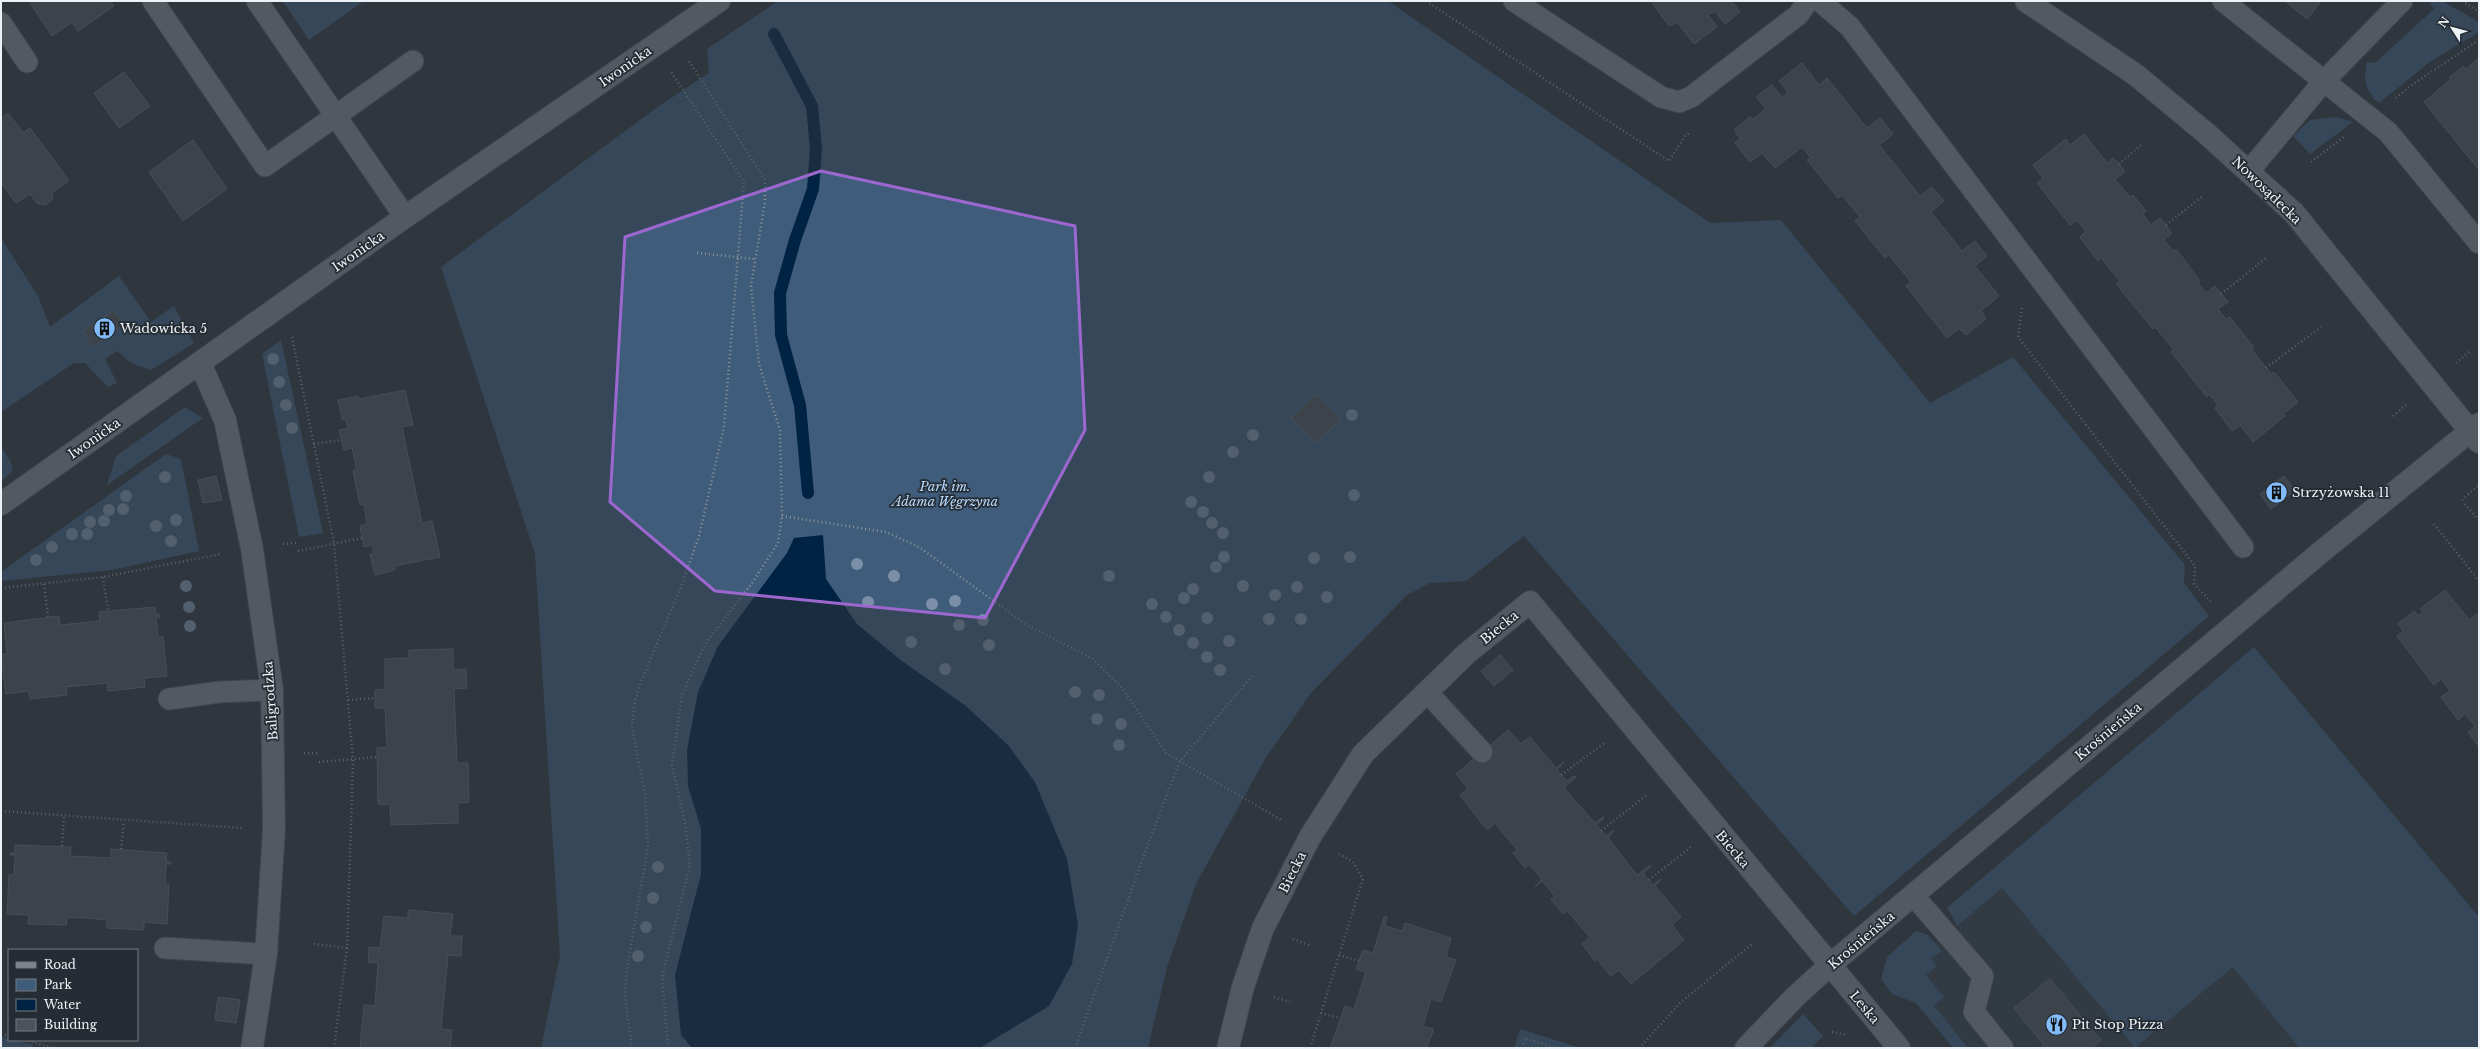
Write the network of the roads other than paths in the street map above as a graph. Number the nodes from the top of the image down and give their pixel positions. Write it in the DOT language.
graph roads {
  1 [pos="153,1"];
  2 [pos="257,1"];
  3 [pos="718,1"];
  4 [pos="1514,1"];
  5 [pos="1808,1"];
  6 [pos="1820,1"];
  7 [pos="2026,1"];
  8 [pos="2223,1"];
  9 [pos="2402,1"];
  10 [pos="1,23"];
  11 [pos="27,62"];
  12 [pos="413,62"];
  13 [pos="2324,81"];
  14 [pos="336,116"];
  15 [pos="2249,171"];
  16 [pos="405,218"];
  17 [pos="2479,243"];
  18 [pos="200,363"];
  19 [pos="2476,432"];
  20 [pos="1,504"];
  21 [pos="2243,547"];
  22 [pos="272,690"];
  23 [pos="1427,692"];
  24 [pos="169,699"];
  25 [pos="1482,752"];
  26 [pos="1913,896"];
  27 [pos="165,948"];
  28 [pos="266,954"];
  29 [pos="1830,965"];
  30 [pos="252,1048"];
  31 [pos="1228,1048"];
  32 [pos="1746,1048"];
  33 [pos="1899,1048"];
  34 [pos="2003,1048"];
  1 -- 14 [label="lane"];
  2 -- 14 [label="lane"];
  3 -- 16 [label="street, Iwonicka"];
  4 -- 5 [label="lane"];
  6 -- 21 [label="lane"];
  7 -- 15 [label="street, Nowosądecka"];
  8 -- 13 [label="lane"];
  9 -- 13 [label="lane"];
  10 -- 11 [label="lane"];
  12 -- 14 [label="lane"];
  13 -- 15 [label="lane"];
  13 -- 17 [label="lane"];
  14 -- 16 [label="lane"];
  15 -- 19 [label="street, Nowosądecka"];
  16 -- 18 [label="street, Iwonicka"];
  18 -- 20 [label="street, Iwonicka"];
  18 -- 22 [label="street, Baligrodzka"];
  19 -- 26 [label="street, Krośnieńska"];
  22 -- 24 [label="lane"];
  22 -- 28 [label="street, Baligrodzka"];
  23 -- 25 [label="lane"];
  23 -- 29 [label="street, Biecka"];
  23 -- 31 [label="street, Biecka"];
  26 -- 29 [label="street, Krośnieńska"];
  26 -- 34 [label="lane"];
  27 -- 28 [label="lane"];
  28 -- 30 [label="street, Baligrodzka"];
  29 -- 32 [label="street, Krośnieńska"];
  29 -- 33 [label="street, Leska"];
}
